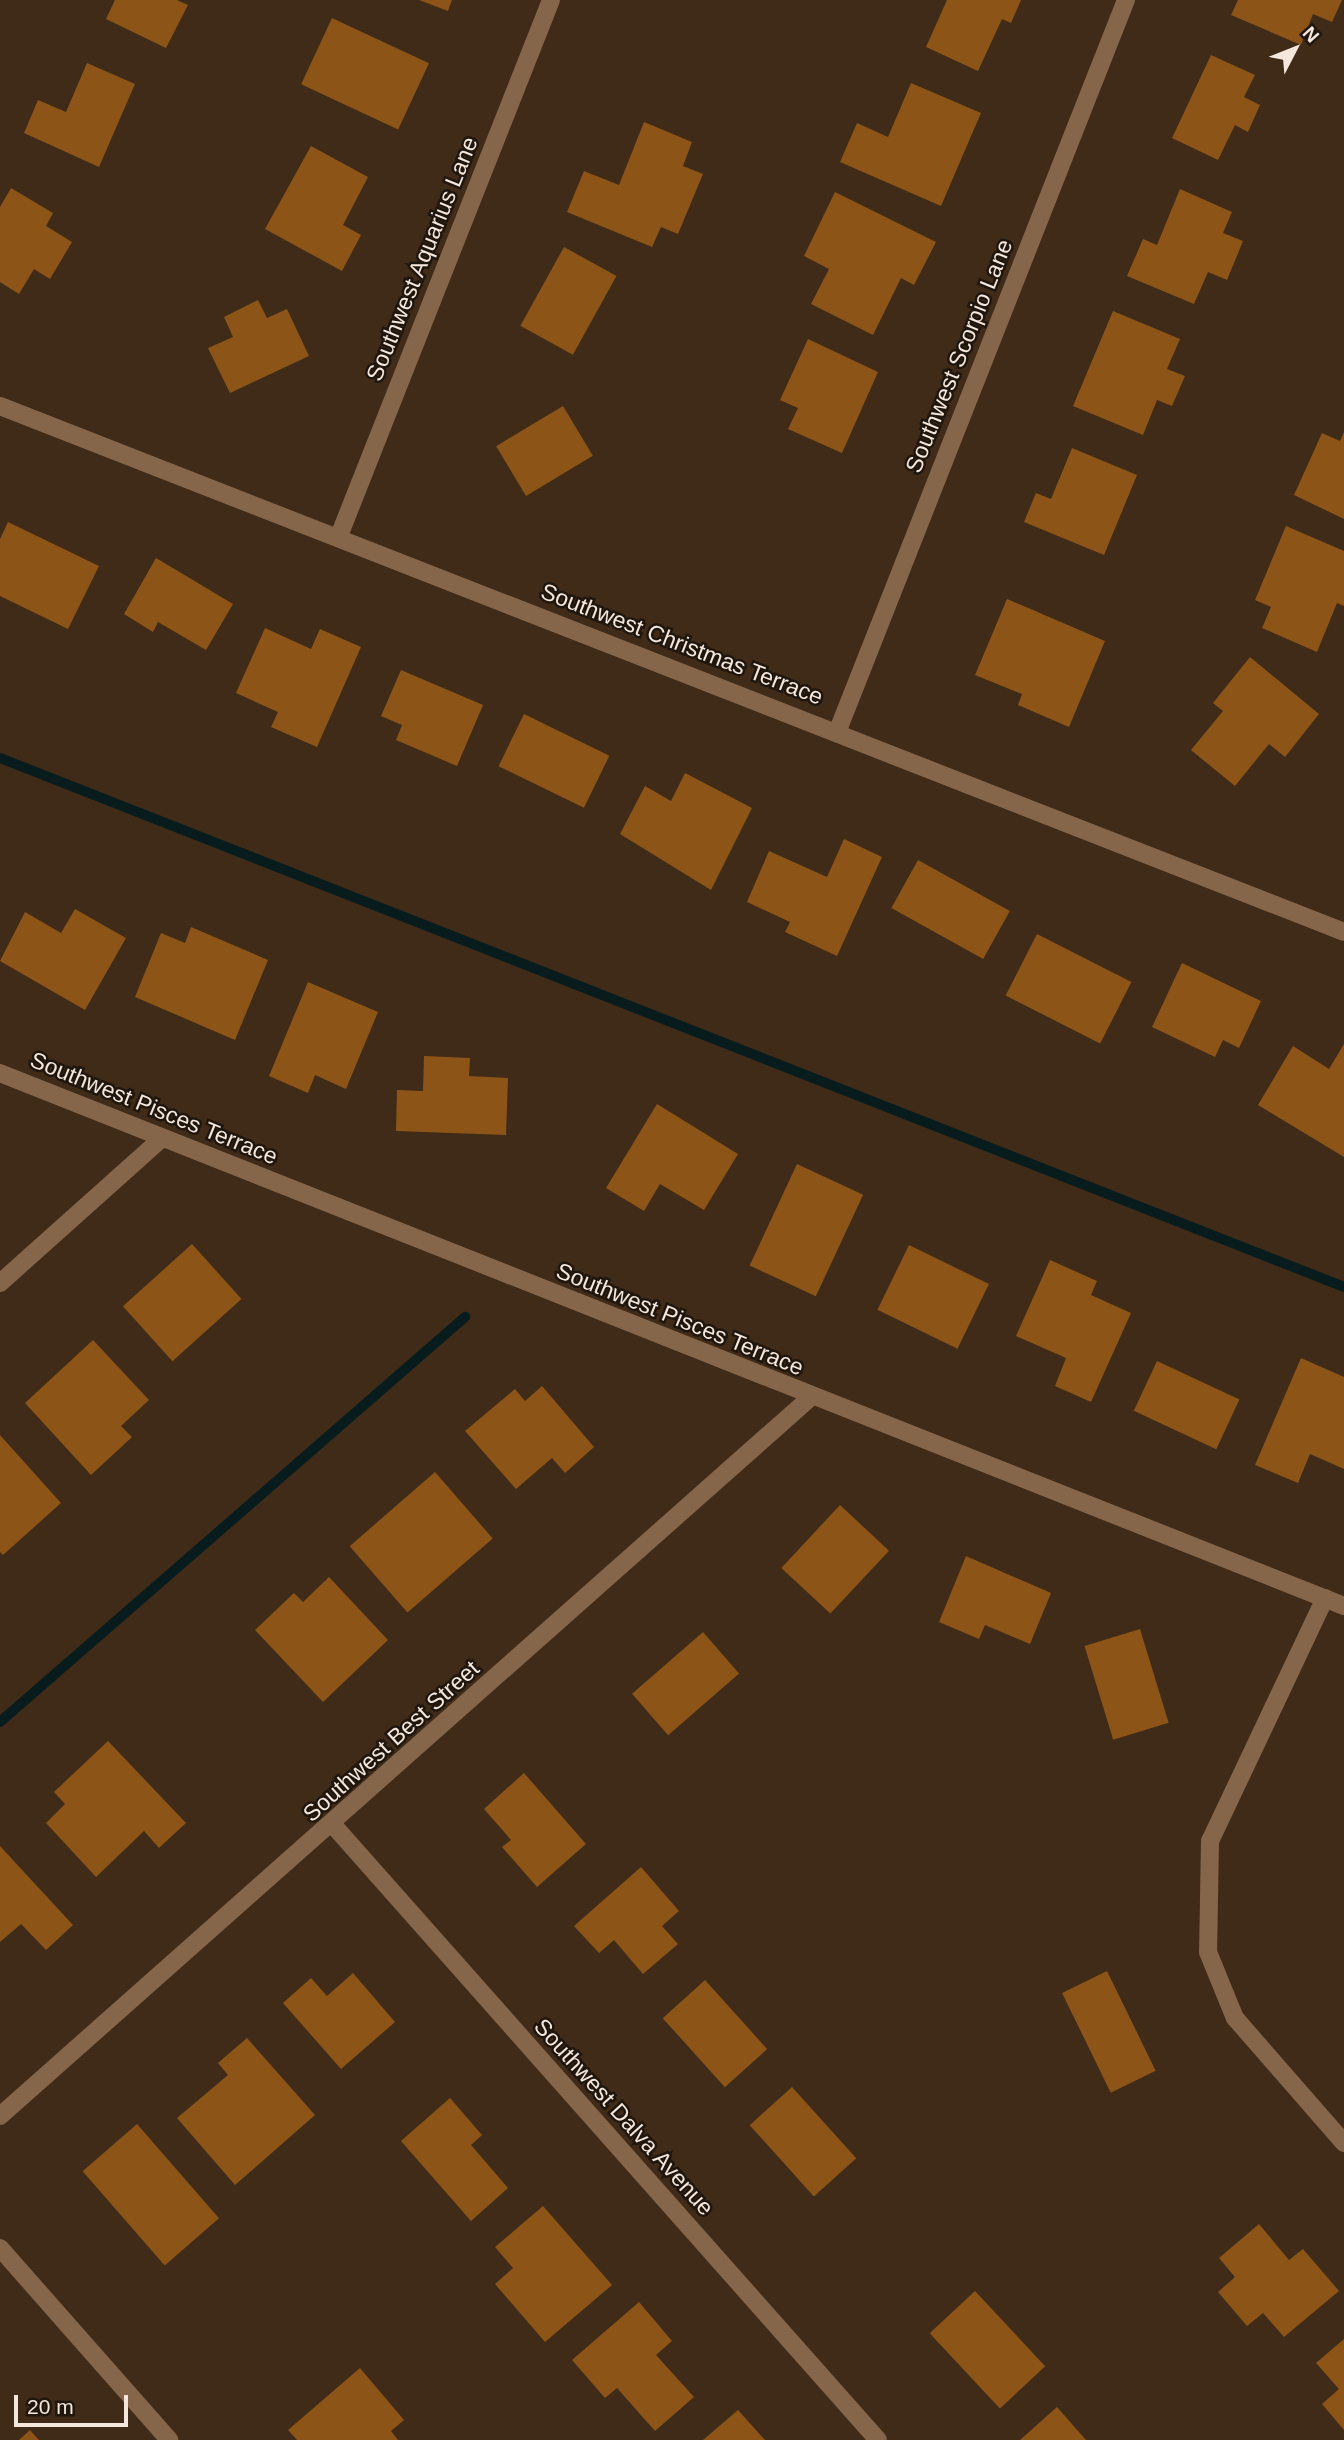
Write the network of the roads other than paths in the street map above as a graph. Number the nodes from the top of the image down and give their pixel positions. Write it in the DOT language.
graph roads {
  1 [pos="551,0"];
  2 [pos="1126,0"];
  3 [pos="0,406"];
  4 [pos="339,536"];
  5 [pos="838,730"];
  6 [pos="1342,926"];
  7 [pos="0,1073"];
  8 [pos="162,1139"];
  9 [pos="0,1283"];
  10 [pos="811,1397"];
  11 [pos="1325,1598"];
  12 [pos="1344,1606"];
  13 [pos="334,1826"];
  14 [pos="0,2116"];
  15 [pos="1344,2143"];
  16 [pos="0,2248"];
  17 [pos="169,2440"];
  18 [pos="878,2440"];
  1 -- 4 [label="street, Southwest Aquarius Lane"];
  2 -- 5 [label="street, Southwest Scorpio Lane"];
  3 -- 4 [label="street, Southwest Christmas Terrace"];
  4 -- 5 [label="street, Southwest Christmas Terrace"];
  5 -- 6 [label="street, Southwest Christmas Terrace"];
  7 -- 8 [label="street, Southwest Pisces Terrace"];
  8 -- 9 [label="street"];
  8 -- 10 [label="street, Southwest Pisces Terrace"];
  10 -- 11 [label="street, Southwest Pisces Terrace"];
  10 -- 13 [label="street, Southwest Best Street"];
  11 -- 12 [label="street, Southwest Pisces Terrace"];
  11 -- 15 [label="street"];
  13 -- 14 [label="street, Southwest Best Street"];
  13 -- 18 [label="street, Southwest Dalva Avenue"];
  16 -- 17 [label="street"];
}
